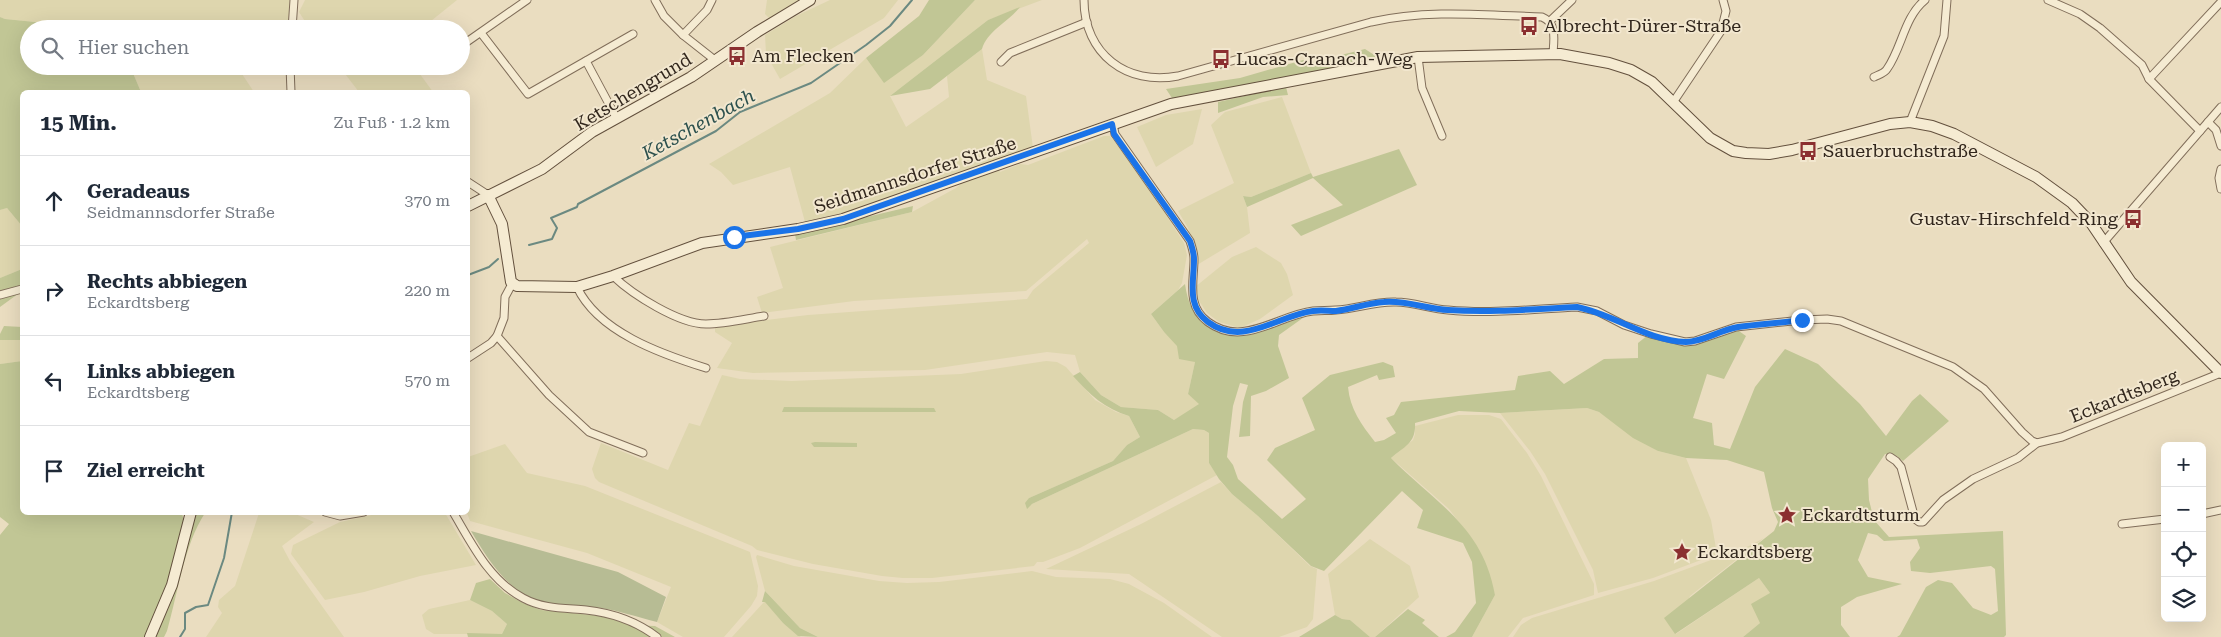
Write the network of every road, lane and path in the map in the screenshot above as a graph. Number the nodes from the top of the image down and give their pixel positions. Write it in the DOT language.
graph roads {
  1 [pos="294,0"];
  2 [pos="527,0"];
  3 [pos="655,0"];
  4 [pos="712,0"];
  5 [pos="810,0"];
  6 [pos="1084,0"];
  7 [pos="1572,0"];
  8 [pos="1723,0"];
  9 [pos="1925,0"];
  10 [pos="1947,0"];
  11 [pos="2048,0"];
  12 [pos="2221,2"];
  13 [pos="293,20"];
  14 [pos="1550,21"];
  15 [pos="1087,22"];
  16 [pos="481,34"];
  17 [pos="633,34"];
  18 [pos="683,35"];
  19 [pos="470,41"];
  20 [pos="1554,53"];
  21 [pos="1418,57"];
  22 [pos="586,61"];
  23 [pos="716,61"];
  24 [pos="1001,62"];
  25 [pos="290,75"];
  26 [pos="1874,78"];
  27 [pos="2149,79"];
  28 [pos="292,90"];
  29 [pos="1674,101"];
  30 [pos="2221,107"];
  31 [pos="617,119"];
  32 [pos="1910,122"];
  33 [pos="2208,122"];
  34 [pos="1112,124"];
  35 [pos="2200,131"];
  36 [pos="1442,136"];
  37 [pos="2221,146"];
  38 [pos="2221,169"];
  39 [pos="470,183"];
  40 [pos="2221,189"];
  41 [pos="488,195"];
  42 [pos="470,205"];
  43 [pos="2103,243"];
  44 [pos="614,276"];
  45 [pos="512,284"];
  46 [pos="577,287"];
  47 [pos="20,290"];
  48 [pos="0,295"];
  49 [pos="764,316"];
  50 [pos="497,336"];
  51 [pos="470,357"];
  52 [pos="706,368"];
  53 [pos="2221,373"];
  54 [pos="2037,443"];
  55 [pos="642,454"];
  56 [pos="1890,458"];
  57 [pos="2221,510"];
  58 [pos="2206,513"];
  59 [pos="190,515"];
  60 [pos="455,515"];
  61 [pos="2161,519"];
  62 [pos="2122,524"];
  63 [pos="150,637"];
  64 [pos="657,637"];
  1 -- 13 [label="street"];
  2 -- 16 [label="street"];
  3 -- 18 [label="street"];
  4 -- 18 [label="street"];
  5 -- 23 [label="street, Ketschengrund"];
  6 -- 15 [label="street"];
  7 -- 14 [label="street"];
  8 -- 29 [label="street"];
  9 -- 26 [label="street"];
  10 -- 32 [label="street"];
  11 -- 27 [label="street"];
  12 -- 27 [label="street"];
  14 -- 15 [label="street"];
  14 -- 20 [label="street"];
  15 -- 24 [label="street"];
  16 -- 19 [label="street"];
  16 -- 22 [label="street"];
  17 -- 22 [label="street"];
  18 -- 23 [label="street"];
  20 -- 21 [label="street, Seidmannsdorfer Straße"];
  20 -- 29 [label="street, Seidmannsdorfer Straße"];
  21 -- 34 [label="street, Seidmannsdorfer Straße"];
  21 -- 36 [label="street"];
  22 -- 31 [label="street"];
  23 -- 31 [label="street, Ketschengrund"];
  25 -- 28 [label="street"];
  27 -- 35 [label="street"];
  29 -- 32 [label="street, Seidmannsdorfer Straße"];
  30 -- 33 [label="street"];
  31 -- 41 [label="street, Ketschengrund"];
  32 -- 43 [label="street, Seidmannsdorfer Straße"];
  33 -- 35 [label="street"];
  33 -- 37 [label="street"];
  34 -- 44 [label="street, Seidmannsdorfer Straße"];
  34 -- 54 [label="street"];
  35 -- 43 [label="street"];
  38 -- 40 [label="street"];
  39 -- 41 [label="street"];
  41 -- 42 [label="street, Ketschengrund"];
  41 -- 45 [label="street"];
  43 -- 53 [label="street, Seidmannsdorfer Straße"];
  44 -- 46 [label="street, Seidmannsdorfer Straße"];
  44 -- 49 [label="street"];
  45 -- 46 [label="street, Seidmannsdorfer Straße"];
  45 -- 50 [label="street"];
  46 -- 52 [label="street"];
  47 -- 48 [label="street"];
  50 -- 51 [label="street"];
  50 -- 55 [label="street"];
  53 -- 54 [label="street, Eckardtsberg"];
  54 -- 56 [label="street, Eckardtsberg"];
  57 -- 58 [label="street"];
  59 -- 63 [label="street"];
  60 -- 64 [label="street"];
  61 -- 62 [label="street"];
}
